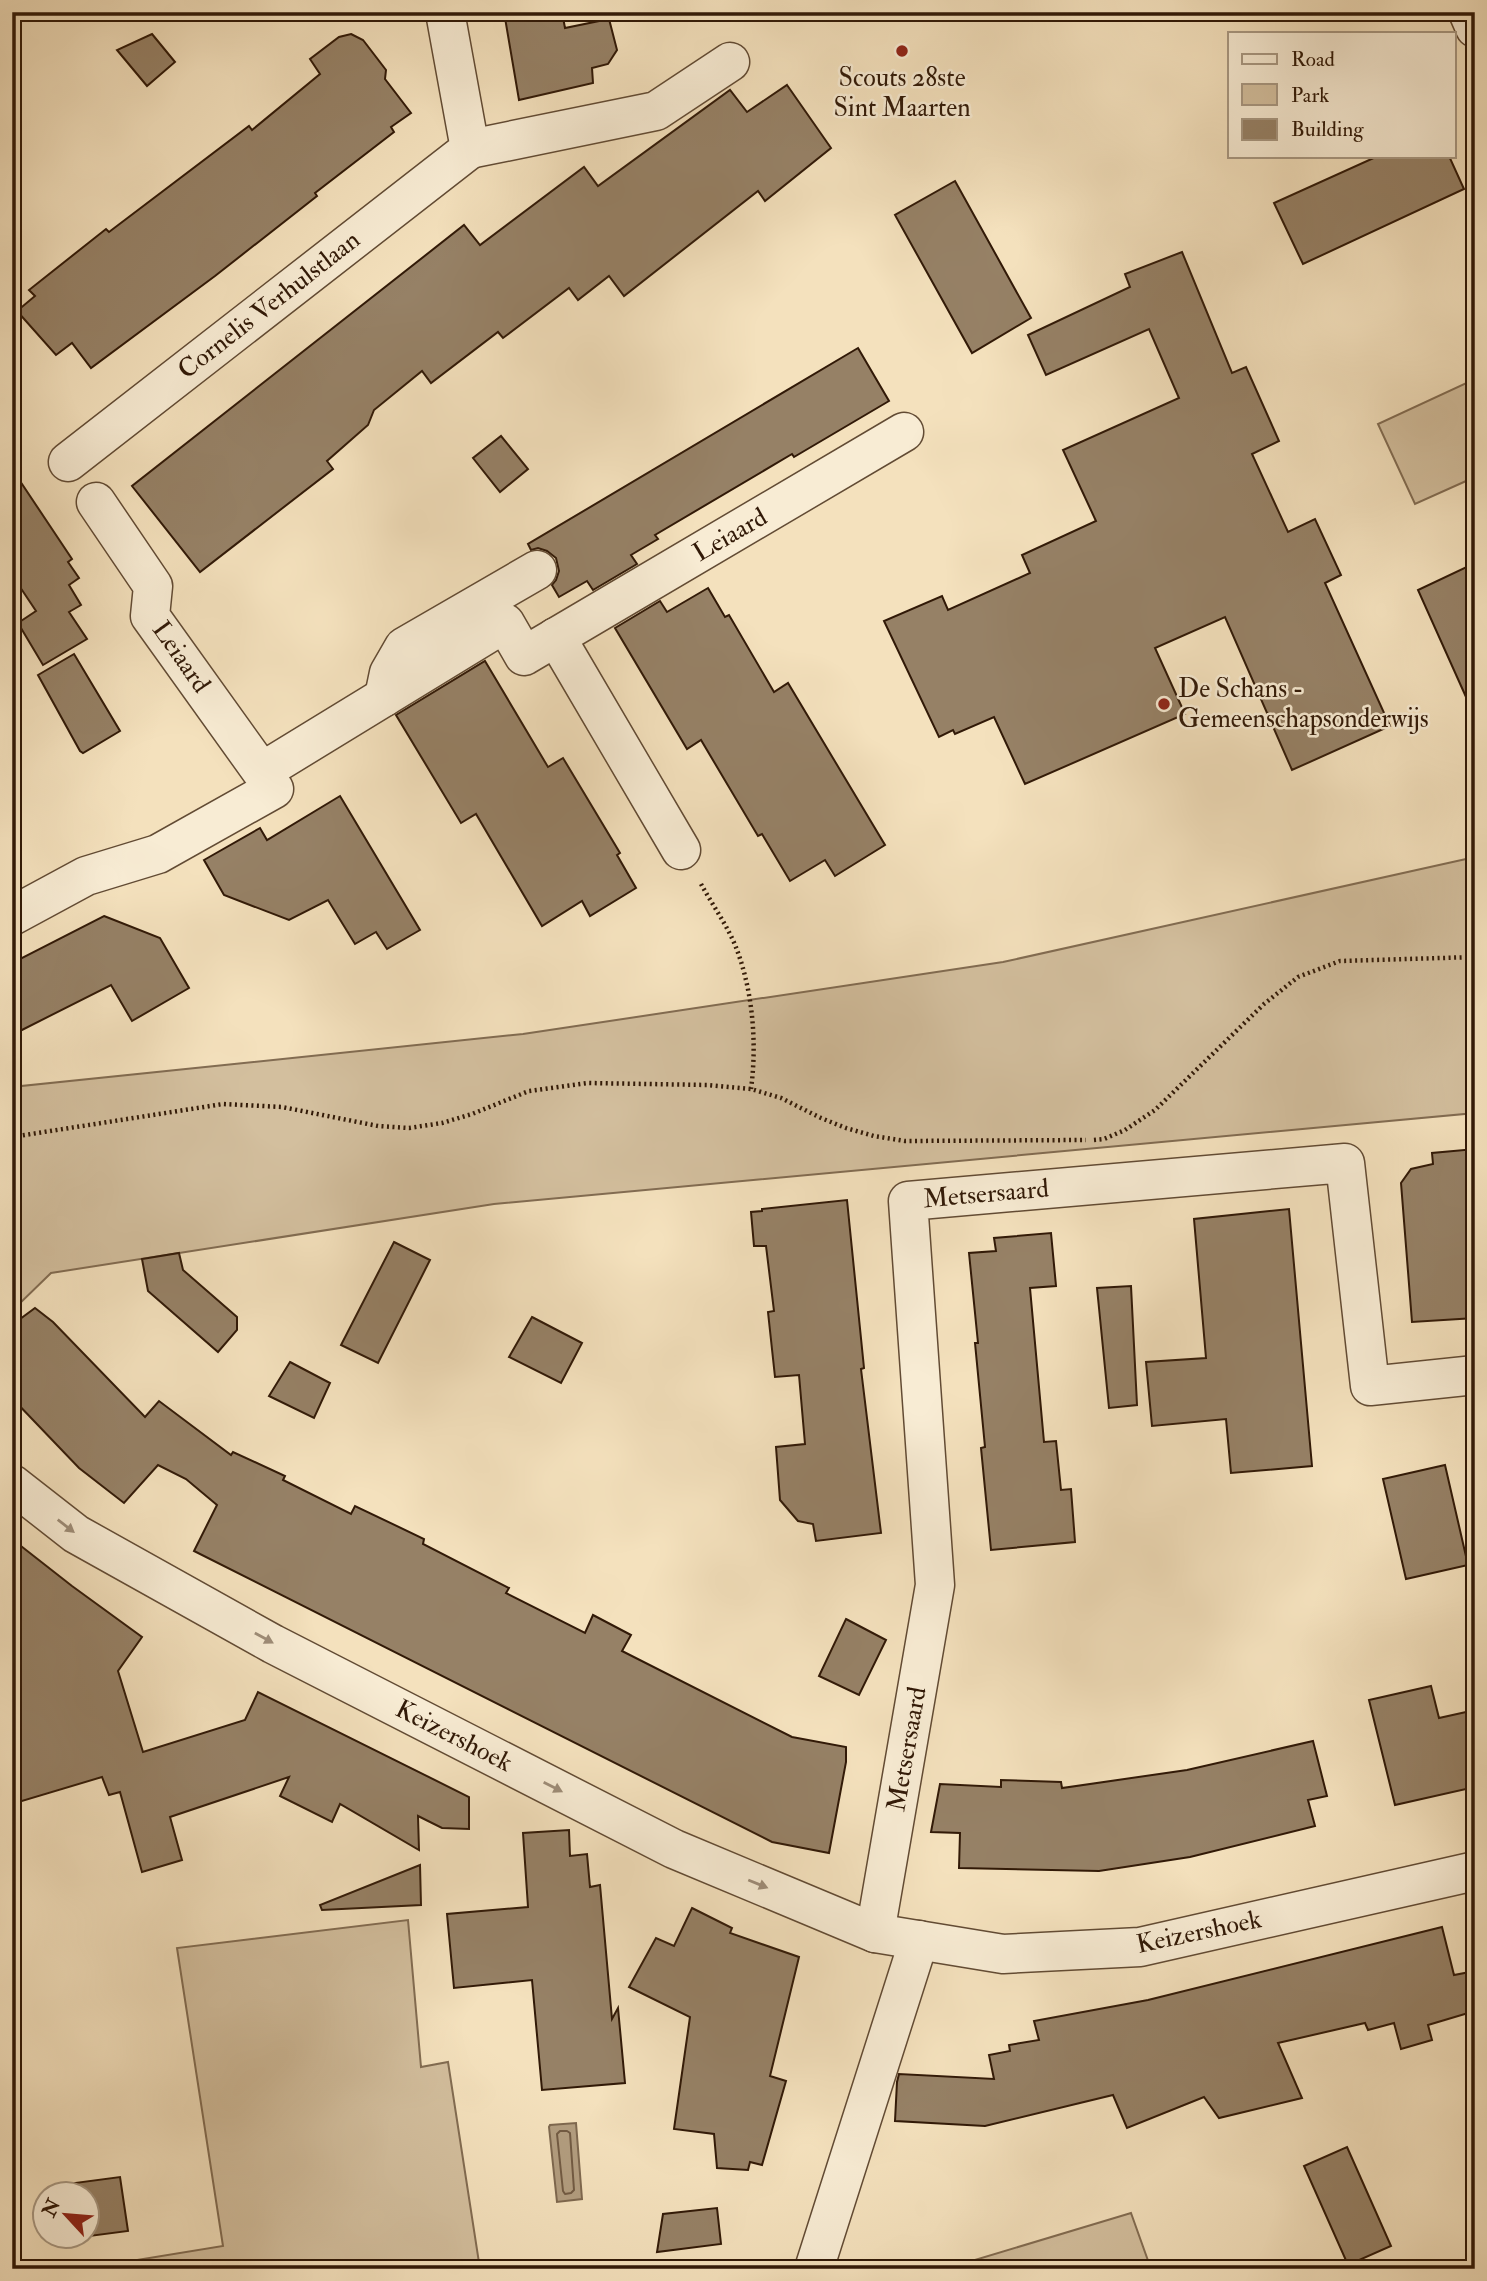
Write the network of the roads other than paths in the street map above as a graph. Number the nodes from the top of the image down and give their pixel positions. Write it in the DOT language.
graph roads {
  1 [pos="445,12"];
  2 [pos="1468,12"];
  3 [pos="1475,28"];
  4 [pos="730,62"];
  5 [pos="470,149"];
  6 [pos="904,432"];
  7 [pos="68,462"];
  8 [pos="96,502"];
  9 [pos="537,570"];
  10 [pos="556,637"];
  11 [pos="384,697"];
  12 [pos="263,771"];
  13 [pos="681,850"];
  14 [pos="12,916"];
  15 [pos="1475,1375"];
  16 [pos="12,1483"];
  17 [pos="1475,1871"];
  18 [pos="875,1933"];
  19 [pos="919,1940"];
  20 [pos="814,2269"];
  1 -- 5 [label="street"];
  2 -- 3 [label="street"];
  4 -- 5 [label="street, Cornelis Verhulstlaan"];
  5 -- 7 [label="street, Cornelis Verhulstlaan"];
  6 -- 10 [label="street, Leiaard"];
  8 -- 12 [label="street, Leiaard"];
  9 -- 11 [label="street"];
  10 -- 11 [label="street, Leiaard"];
  10 -- 13 [label="street"];
  11 -- 12 [label="street, Leiaard"];
  12 -- 14 [label="street"];
  15 -- 18 [label="street, Metsersaard"];
  16 -- 18 [label="street, Keizershoek, one-way"];
  17 -- 19 [label="street, Keizershoek"];
  18 -- 19 [label="street, Keizershoek"];
  19 -- 20 [label="street"];
}
